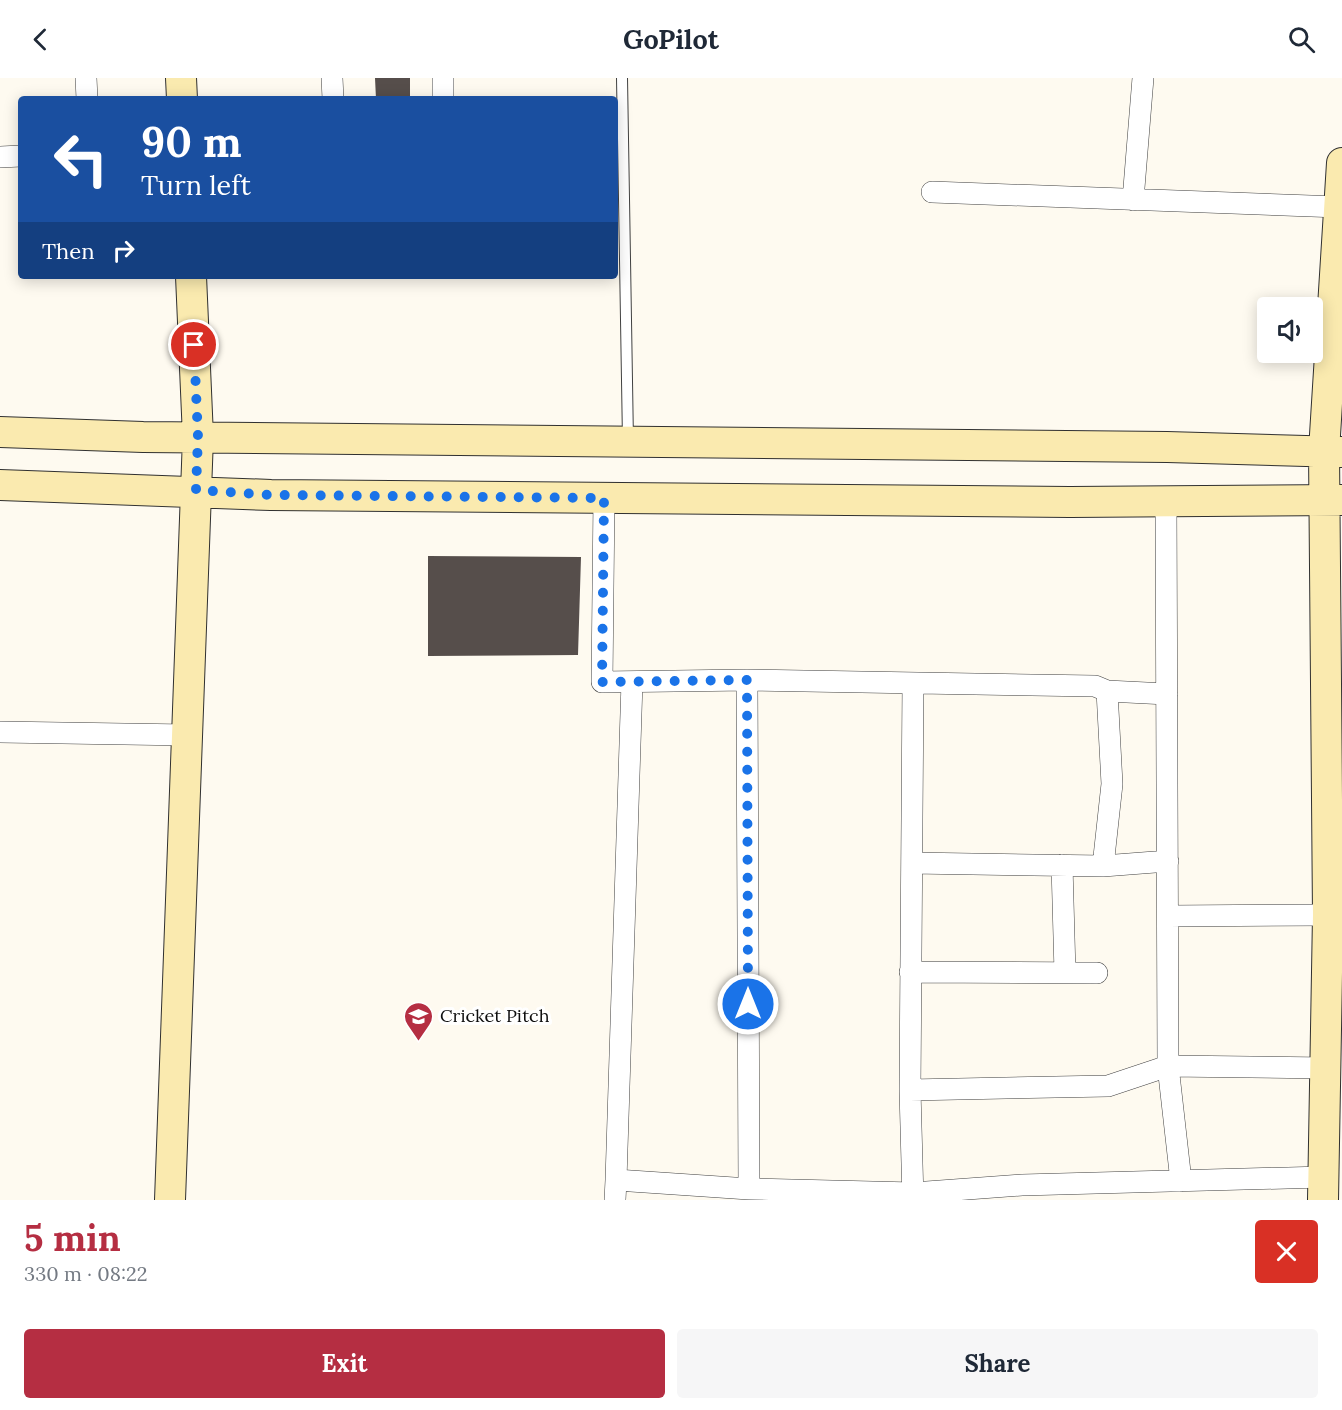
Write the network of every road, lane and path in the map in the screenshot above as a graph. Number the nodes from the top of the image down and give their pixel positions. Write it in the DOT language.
graph roads {
  1 [pos="87,78"];
  2 [pos="181,78"];
  3 [pos="332,78"];
  4 [pos="443,78"];
  5 [pos="622,78"];
  6 [pos="1143,78"];
  7 [pos="87,96"];
  8 [pos="182,96"];
  9 [pos="333,96"];
  10 [pos="443,96"];
  11 [pos="18,156"];
  12 [pos="0,157"];
  13 [pos="1342,163"];
  14 [pos="932,192"];
  15 [pos="1133,200"];
  16 [pos="1341,207"];
  17 [pos="191,279"];
  18 [pos="0,432"];
  19 [pos="198,437"];
  20 [pos="628,442"];
  21 [pos="1333,452"];
  22 [pos="0,485"];
  23 [pos="196,490"];
  24 [pos="604,498"];
  25 [pos="1334,500"];
  26 [pos="1166,501"];
  27 [pos="747,680"];
  28 [pos="632,682"];
  29 [pos="913,683"];
  30 [pos="1107,691"];
  31 [pos="1167,694"];
  32 [pos="0,732"];
  33 [pos="187,735"];
  34 [pos="1168,861"];
  35 [pos="912,863"];
  36 [pos="1062,866"];
  37 [pos="1103,866"];
  38 [pos="1328,915"];
  39 [pos="1168,916"];
  40 [pos="910,972"];
  41 [pos="1065,973"];
  42 [pos="1097,973"];
  43 [pos="1168,1066"];
  44 [pos="1326,1068"];
  45 [pos="910,1090"];
  46 [pos="1181,1181"];
  47 [pos="749,1189"];
  48 [pos="1323,1189"];
  49 [pos="615,1190"];
  50 [pos="1021,1192"];
  51 [pos="913,1196"];
  52 [pos="170,1200"];
  1 -- 7 [label="street"];
  2 -- 8 [label="street"];
  3 -- 9 [label="street"];
  4 -- 10 [label="street"];
  5 -- 20 [label="lane"];
  6 -- 15 [label="street"];
  11 -- 12 [label="street"];
  13 -- 16 [label="street"];
  14 -- 15 [label="street"];
  15 -- 16 [label="street"];
  16 -- 21 [label="street"];
  17 -- 19 [label="street"];
  18 -- 19 [label="street"];
  19 -- 20 [label="street"];
  19 -- 23 [label="street"];
  20 -- 21 [label="street"];
  21 -- 25 [label="street"];
  22 -- 23 [label="street"];
  23 -- 24 [label="street"];
  23 -- 33 [label="street"];
  24 -- 26 [label="street"];
  24 -- 28 [label="street"];
  25 -- 26 [label="street"];
  25 -- 38 [label="street"];
  26 -- 31 [label="street"];
  27 -- 28 [label="street"];
  27 -- 29 [label="street"];
  27 -- 47 [label="street"];
  28 -- 49 [label="street"];
  29 -- 30 [label="street"];
  29 -- 35 [label="street"];
  30 -- 31 [label="street"];
  30 -- 37 [label="street"];
  31 -- 34 [label="street"];
  32 -- 33 [label="street"];
  33 -- 52 [label="street"];
  34 -- 37 [label="street"];
  34 -- 39 [label="street"];
  35 -- 36 [label="street"];
  35 -- 40 [label="street"];
  36 -- 37 [label="street"];
  36 -- 41 [label="street"];
  38 -- 39 [label="street"];
  38 -- 44 [label="street"];
  39 -- 43 [label="street"];
  40 -- 41 [label="street"];
  40 -- 45 [label="street"];
  41 -- 42 [label="street"];
  43 -- 44 [label="street"];
  43 -- 45 [label="street"];
  43 -- 46 [label="street"];
  44 -- 48 [label="street"];
  45 -- 51 [label="street"];
  46 -- 48 [label="street"];
  46 -- 50 [label="street"];
  47 -- 49 [label="street"];
  47 -- 51 [label="street"];
  50 -- 51 [label="street"];
}
